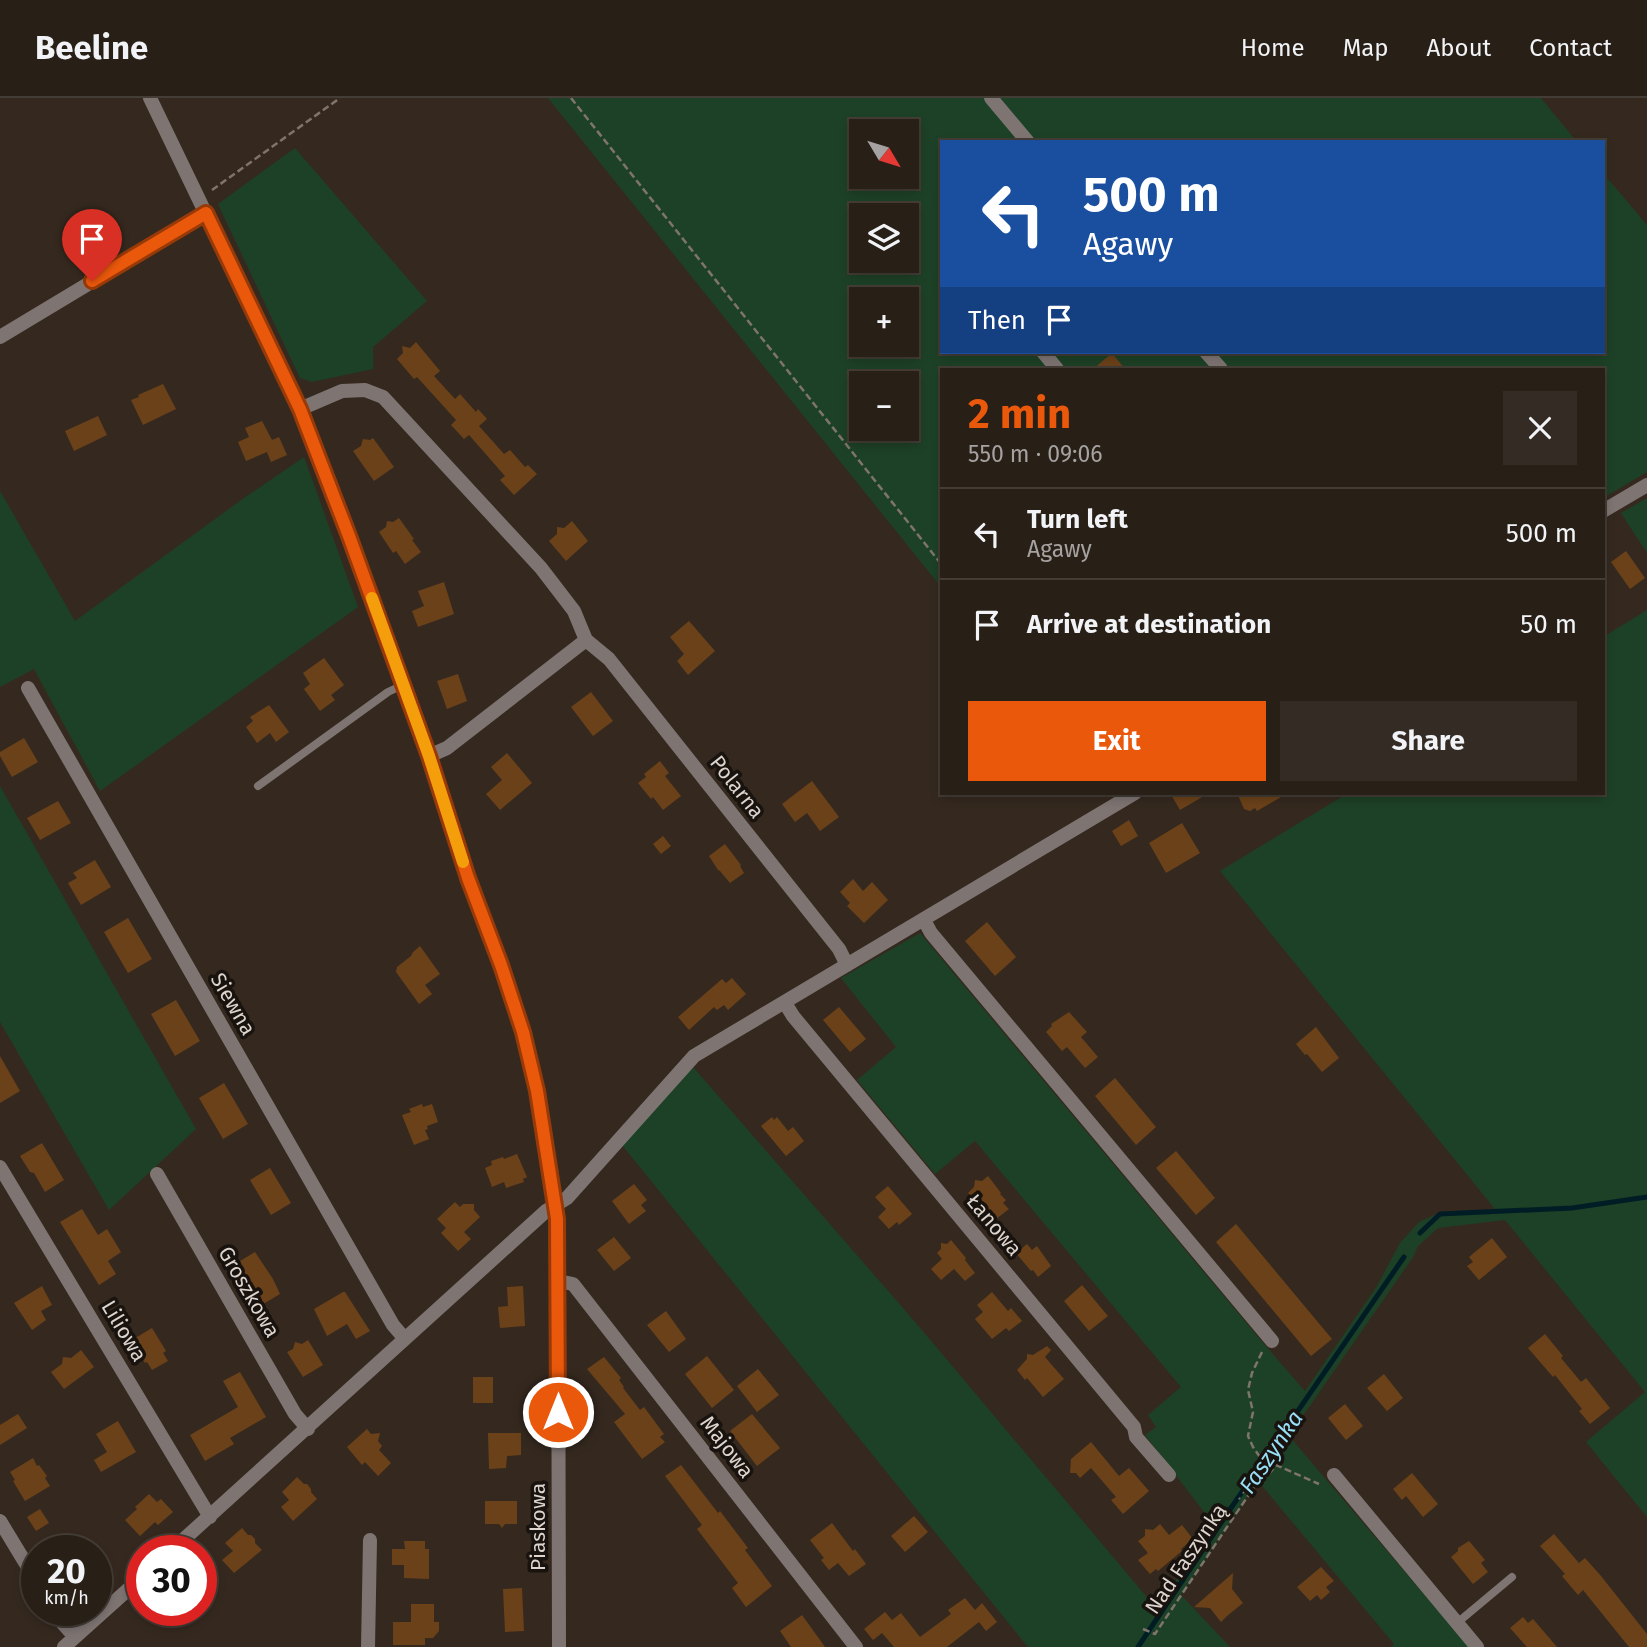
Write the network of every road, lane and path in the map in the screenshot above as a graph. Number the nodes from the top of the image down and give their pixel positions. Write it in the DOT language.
graph roads {
  1 [pos="150,98"];
  2 [pos="340,98"];
  3 [pos="571,98"];
  4 [pos="991,98"];
  5 [pos="1026,140"];
  6 [pos="199,199"];
  7 [pos="206,213"];
  8 [pos="0,337"];
  9 [pos="1045,354"];
  10 [pos="1208,354"];
  11 [pos="1057,368"];
  12 [pos="1220,368"];
  13 [pos="300,409"];
  14 [pos="1647,485"];
  15 [pos="1605,510"];
  16 [pos="940,562"];
  17 [pos="586,640"];
  18 [pos="403,685"];
  19 [pos="28,688"];
  20 [pos="429,756"];
  21 [pos="258,786"];
  22 [pos="1132,795"];
  23 [pos="924,920"];
  24 [pos="848,965"];
  25 [pos="785,1003"];
  26 [pos="0,1167"];
  27 [pos="157,1174"];
  28 [pos="556,1204"];
  29 [pos="558,1282"];
  30 [pos="1269,1337"];
  31 [pos="405,1339"];
  32 [pos="307,1429"];
  33 [pos="1276,1465"];
  34 [pos="1169,1475"];
  35 [pos="1334,1475"];
  36 [pos="1319,1484"];
  37 [pos="210,1517"];
  38 [pos="0,1521"];
  39 [pos="189,1535"];
  40 [pos="370,1540"];
  41 [pos="21,1556"];
  42 [pos="1513,1577"];
  43 [pos="126,1591"];
  44 [pos="1457,1623"];
  45 [pos="1143,1629"];
  46 [pos="69,1642"];
  47 [pos="368,1647"];
  48 [pos="559,1647"];
  49 [pos="856,1647"];
  50 [pos="1476,1647"];
  1 -- 6 [label="street, Piaskowa"];
  2 -- 6 [label="path"];
  3 -- 16 [label="path"];
  4 -- 5 [label="street"];
  6 -- 7 [label="street, Piaskowa"];
  7 -- 8 [label="street"];
  7 -- 13 [label="street, Piaskowa"];
  9 -- 11 [label="street"];
  10 -- 12 [label="street"];
  13 -- 17 [label="street, Polarna"];
  13 -- 18 [label="street, Piaskowa"];
  14 -- 15 [label="street"];
  17 -- 20 [label="street"];
  17 -- 24 [label="street, Polarna"];
  18 -- 20 [label="street, Piaskowa"];
  18 -- 21 [label="lane"];
  19 -- 31 [label="street, Siewna"];
  20 -- 28 [label="street, Piaskowa"];
  22 -- 23 [label="street"];
  23 -- 24 [label="street"];
  23 -- 30 [label="street"];
  24 -- 25 [label="street"];
  25 -- 28 [label="street"];
  25 -- 34 [label="street, Łanowa"];
  26 -- 37 [label="street, Liliowa"];
  27 -- 32 [label="street, Groszkowa"];
  28 -- 29 [label="street, Piaskowa"];
  28 -- 31 [label="street"];
  29 -- 48 [label="street, Piaskowa"];
  29 -- 49 [label="street, Majowa"];
  30 -- 33 [label="path"];
  31 -- 32 [label="street"];
  32 -- 37 [label="street"];
  33 -- 36 [label="path"];
  33 -- 45 [label="path, Nad Faszynką"];
  35 -- 44 [label="street"];
  37 -- 39 [label="street"];
  38 -- 41 [label="street"];
  40 -- 47 [label="street"];
  42 -- 44 [label="lane"];
  43 -- 46 [label="street"];
  44 -- 50 [label="street"];
}
